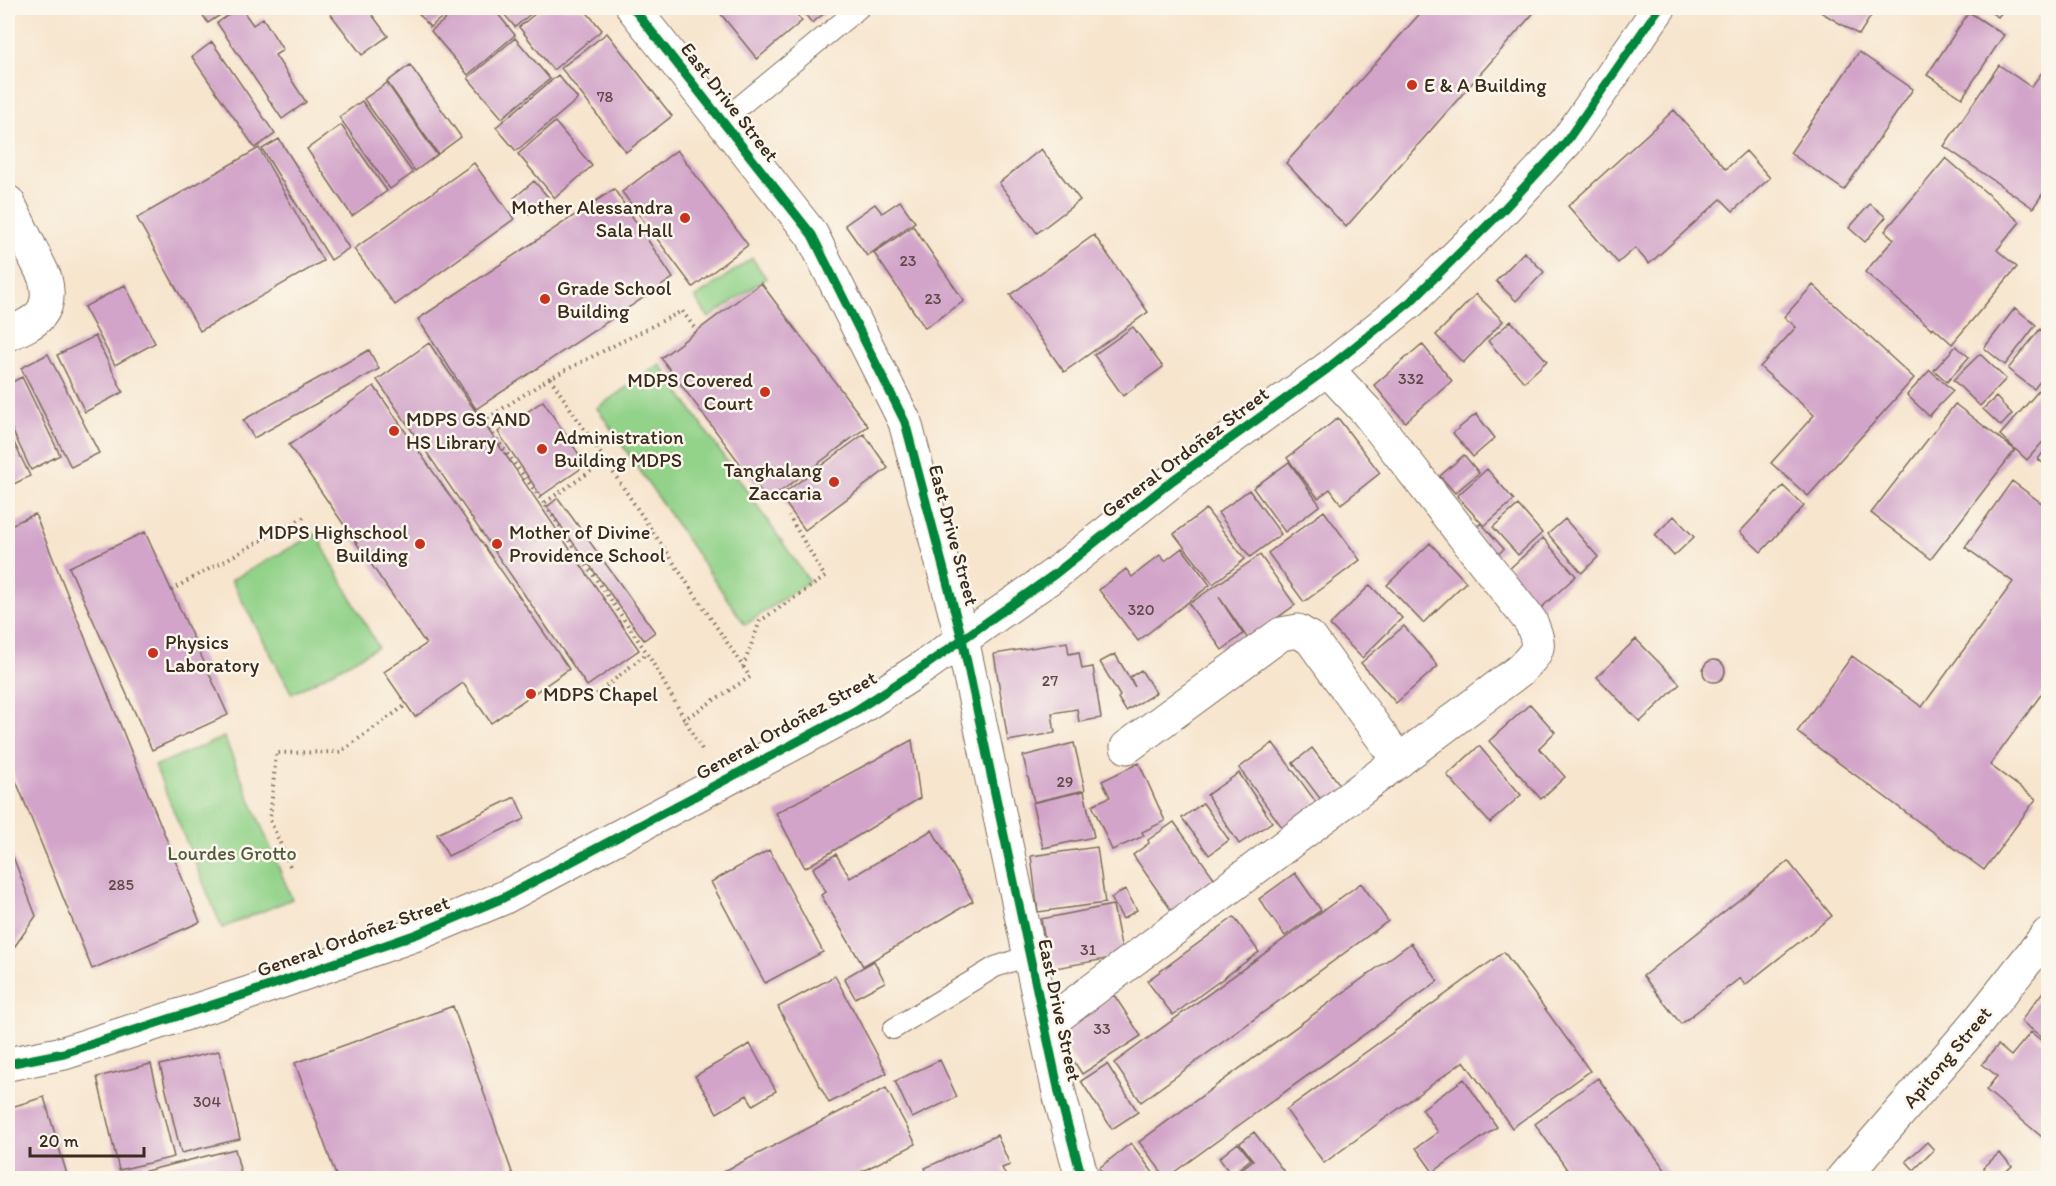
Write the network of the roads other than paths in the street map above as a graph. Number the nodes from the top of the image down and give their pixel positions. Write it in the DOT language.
graph roads {
  1 [pos="633,8"];
  2 [pos="859,8"];
  3 [pos="1659,8"];
  4 [pos="722,121"];
  5 [pos="8,202"];
  6 [pos="8,334"];
  7 [pos="1327,369"];
  8 [pos="962,639"];
  9 [pos="1127,747"];
  10 [pos="1398,761"];
  11 [pos="2049,934"];
  12 [pos="1030,955"];
  13 [pos="1046,1025"];
  14 [pos="893,1029"];
  15 [pos="8,1064"];
  16 [pos="1082,1179"];
  17 [pos="1843,1179"];
  1 -- 4 [label="street, East Drive Street"];
  2 -- 4 [label="lane"];
  3 -- 7 [label="street, General Ordoñez Street"];
  4 -- 8 [label="street, East Drive Street"];
  5 -- 6 [label="street"];
  7 -- 8 [label="street, General Ordoñez Street"];
  7 -- 10 [label="street"];
  8 -- 12 [label="street, East Drive Street"];
  8 -- 15 [label="street, General Ordoñez Street"];
  9 -- 10 [label="street"];
  10 -- 13 [label="street"];
  11 -- 17 [label="street, Apitong Street"];
  12 -- 13 [label="street, East Drive Street"];
  12 -- 14 [label="lane"];
  13 -- 16 [label="street, East Drive Street"];
}
